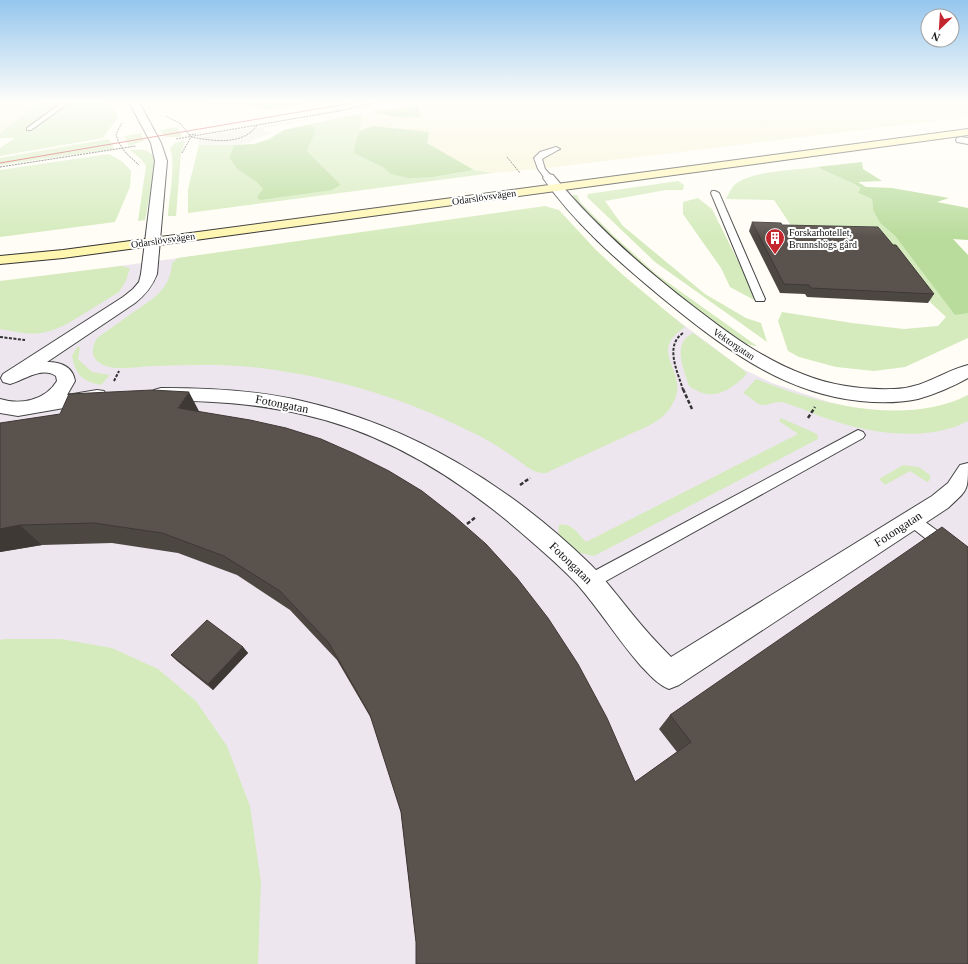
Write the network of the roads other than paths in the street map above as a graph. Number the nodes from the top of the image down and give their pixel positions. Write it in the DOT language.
graph roads {
  1 [pos="157,147"];
  2 [pos="803,147"];
  3 [pos="881,147"];
  4 [pos="556,149"];
  5 [pos="552,182"];
  6 [pos="715,194"];
  7 [pos="153,236"];
  8 [pos="0,250"];
  9 [pos="0,260"];
  10 [pos="760,299"];
  11 [pos="65,342"];
  12 [pos="968,371"];
  13 [pos="64,374"];
  14 [pos="5,382"];
  15 [pos="141,394"];
  16 [pos="0,406"];
  17 [pos="25,408"];
  18 [pos="858,435"];
  19 [pos="968,471"];
  20 [pos="912,520"];
  21 [pos="968,562"];
  22 [pos="591,581"];
  1 -- 7 [label="street"];
  2 -- 5 [label="main road, Odarslövsvägen"];
  3 -- 5 [label="main road, Odarslövsvägen"];
  4 -- 5 [label="lane"];
  5 -- 7 [label="main road, Odarslövsvägen"];
  5 -- 12 [label="street, Vektorgatan"];
  6 -- 10 [label="lane"];
  7 -- 8 [label="main road, Odarslövsvägen"];
  7 -- 9 [label="main road, Odarslövsvägen"];
  7 -- 11 [label="street"];
  11 -- 13 [label="street"];
  11 -- 14 [label="street"];
  13 -- 14 [label="street"];
  13 -- 17 [label="street"];
  13 -- 17 [label="street"];
  15 -- 22 [label="street, Fotongatan"];
  16 -- 17 [label="street"];
  18 -- 22 [label="lane"];
  19 -- 20 [label="street, Fotongatan"];
  20 -- 21 [label="lane"];
  20 -- 22 [label="street, Fotongatan"];
}
